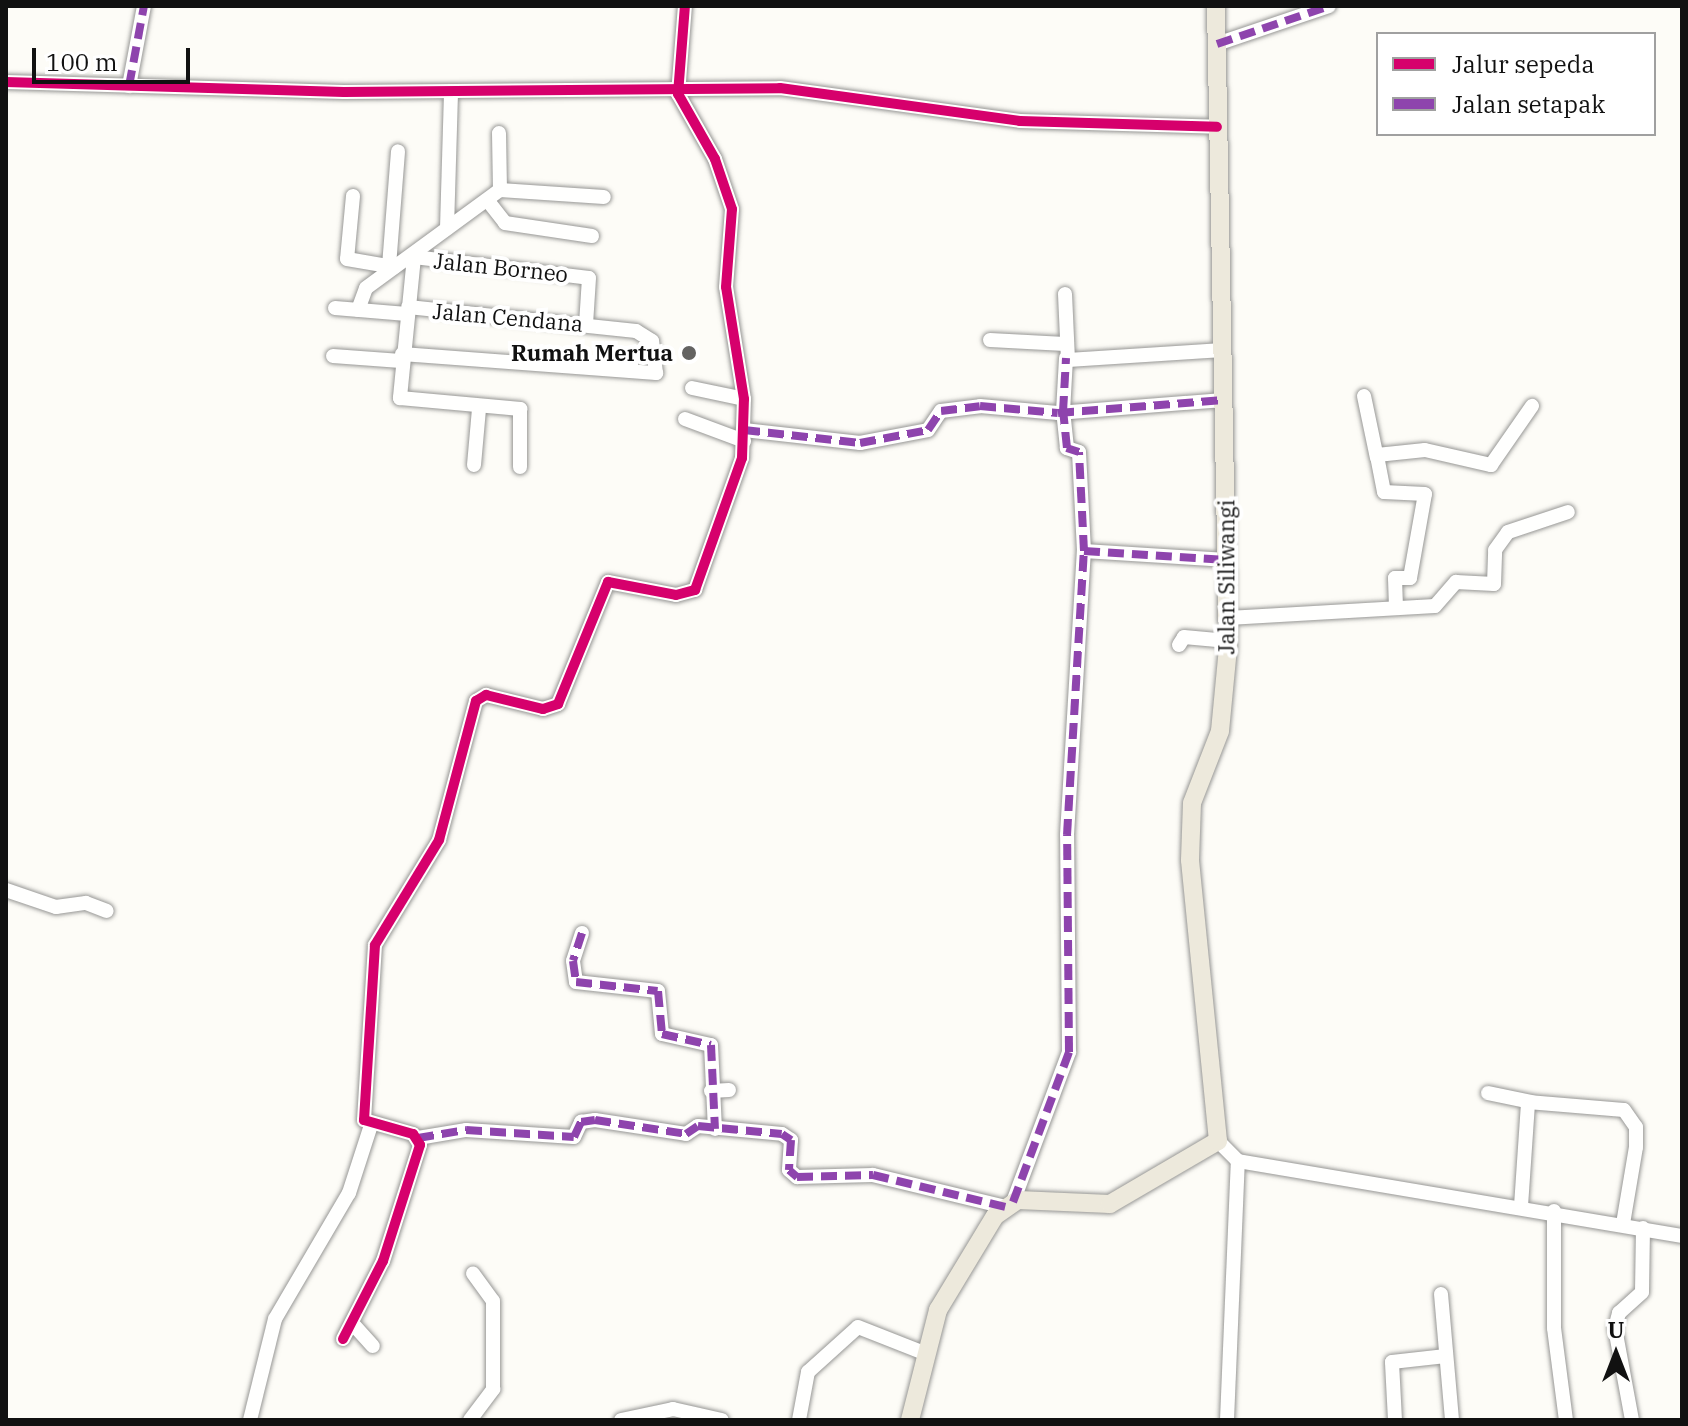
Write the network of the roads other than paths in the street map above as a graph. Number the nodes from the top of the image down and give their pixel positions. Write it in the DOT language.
graph roads {
  1 [pos="144,6"];
  2 [pos="685,6"];
  3 [pos="1216,6"];
  4 [pos="1329,6"];
  5 [pos="1217,44"];
  6 [pos="6,82"];
  7 [pos="129,86"];
  8 [pos="6,89"];
  9 [pos="204,91"];
  10 [pos="677,91"];
  11 [pos="451,96"];
  12 [pos="1217,130"];
  13 [pos="499,133"];
  14 [pos="398,151"];
  15 [pos="500,190"];
  16 [pos="353,196"];
  17 [pos="604,197"];
  18 [pos="488,201"];
  19 [pos="447,228"];
  20 [pos="592,236"];
  21 [pos="414,257"];
  22 [pos="392,266"];
  23 [pos="1065,294"];
  24 [pos="335,308"];
  25 [pos="358,310"];
  26 [pos="407,310"];
  27 [pos="586,324"];
  28 [pos="990,340"];
  29 [pos="1223,350"];
  30 [pos="1066,351"];
  31 [pos="333,356"];
  32 [pos="401,357"];
  33 [pos="692,388"];
  34 [pos="1364,396"];
  35 [pos="744,399"];
  36 [pos="1223,400"];
  37 [pos="1532,406"];
  38 [pos="479,409"];
  39 [pos="1063,412"];
  40 [pos="685,419"];
  41 [pos="744,435"];
  42 [pos="1377,458"];
  43 [pos="474,465"];
  44 [pos="520,467"];
  45 [pos="1568,512"];
  46 [pos="1084,551"];
  47 [pos="1227,560"];
  48 [pos="1396,607"];
  49 [pos="1228,618"];
  50 [pos="1228,641"];
  51 [pos="1179,645"];
  52 [pos="6,890"];
  53 [pos="107,911"];
  54 [pos="582,933"];
  55 [pos="729,1090"];
  56 [pos="711,1091"];
  57 [pos="1488,1093"];
  58 [pos="1531,1102"];
  59 [pos="370,1128"];
  60 [pos="715,1129"];
  61 [pos="418,1138"];
  62 [pos="1218,1141"];
  63 [pos="1238,1161"];
  64 [pos="1009,1204"];
  65 [pos="1521,1206"];
  66 [pos="1554,1211"];
  67 [pos="1623,1224"];
  68 [pos="1643,1228"];
  69 [pos="1681,1236"];
  70 [pos="473,1273"];
  71 [pos="1441,1294"];
  72 [pos="352,1323"];
  73 [pos="343,1339"];
  74 [pos="373,1346"];
  75 [pos="924,1353"];
  76 [pos="1446,1356"];
  77 [pos="250,1420"];
  78 [pos="470,1420"];
  79 [pos="621,1420"];
  80 [pos="722,1420"];
  81 [pos="799,1420"];
  82 [pos="910,1420"];
  83 [pos="1227,1420"];
  84 [pos="1395,1420"];
  85 [pos="1452,1420"];
  86 [pos="1566,1420"];
  87 [pos="1632,1420"];
  1 -- 7 [label="street"];
  2 -- 10 [label="street"];
  3 -- 5 [label="main road, Jalan Siliwangi"];
  4 -- 5 [label="street"];
  5 -- 12 [label="main road, Jalan Siliwangi"];
  6 -- 7 [label="street"];
  7 -- 9 [label="street"];
  8 -- 9 [label="street"];
  9 -- 11 [label="street"];
  10 -- 11 [label="street"];
  10 -- 12 [label="street"];
  10 -- 35 [label="street"];
  11 -- 19 [label="street"];
  12 -- 29 [label="main road, Jalan Siliwangi"];
  13 -- 15 [label="street"];
  14 -- 22 [label="street"];
  15 -- 17 [label="street"];
  15 -- 18 [label="street"];
  16 -- 22 [label="street"];
  18 -- 19 [label="street"];
  18 -- 20 [label="street"];
  19 -- 21 [label="street"];
  21 -- 22 [label="street"];
  21 -- 26 [label="street"];
  21 -- 27 [label="street, Jalan Borneo"];
  22 -- 25 [label="street"];
  23 -- 30 [label="street"];
  24 -- 25 [label="street, Jalan Cendana"];
  25 -- 26 [label="street, Jalan Cendana"];
  26 -- 27 [label="street, Jalan Cendana"];
  26 -- 32 [label="street"];
  27 -- 32 [label="street, Jalan Cendana"];
  28 -- 30 [label="street"];
  29 -- 30 [label="street"];
  29 -- 36 [label="main road, Jalan Siliwangi"];
  30 -- 39 [label="street"];
  31 -- 32 [label="street"];
  32 -- 38 [label="street"];
  33 -- 35 [label="street"];
  34 -- 42 [label="street"];
  35 -- 41 [label="street"];
  36 -- 39 [label="street"];
  36 -- 47 [label="main road, Jalan Siliwangi"];
  37 -- 42 [label="street"];
  38 -- 43 [label="street"];
  38 -- 44 [label="street"];
  39 -- 41 [label="street"];
  39 -- 46 [label="street"];
  40 -- 41 [label="street"];
  41 -- 59 [label="street"];
  42 -- 48 [label="street"];
  45 -- 48 [label="street"];
  46 -- 47 [label="street"];
  46 -- 64 [label="street"];
  47 -- 49 [label="main road, Jalan Siliwangi"];
  48 -- 49 [label="street"];
  49 -- 50 [label="main road, Jalan Siliwangi"];
  50 -- 51 [label="street"];
  50 -- 62 [label="main road, Jalan Siliwangi"];
  52 -- 53 [label="street"];
  54 -- 56 [label="street"];
  55 -- 56 [label="street"];
  56 -- 60 [label="street"];
  57 -- 58 [label="street"];
  58 -- 65 [label="street"];
  58 -- 67 [label="street"];
  59 -- 61 [label="street"];
  59 -- 77 [label="street"];
  60 -- 61 [label="street"];
  60 -- 64 [label="street"];
  61 -- 72 [label="street"];
  62 -- 63 [label="street"];
  62 -- 64 [label="main road"];
  63 -- 65 [label="street"];
  63 -- 83 [label="street"];
  64 -- 75 [label="main road"];
  65 -- 66 [label="street"];
  66 -- 67 [label="street"];
  66 -- 86 [label="street"];
  67 -- 68 [label="street"];
  68 -- 69 [label="street"];
  68 -- 87 [label="street"];
  70 -- 78 [label="street"];
  71 -- 76 [label="street"];
  72 -- 73 [label="street"];
  72 -- 74 [label="street"];
  75 -- 81 [label="street"];
  75 -- 82 [label="main road"];
  76 -- 84 [label="street"];
  76 -- 85 [label="street"];
  79 -- 80 [label="street"];
}
